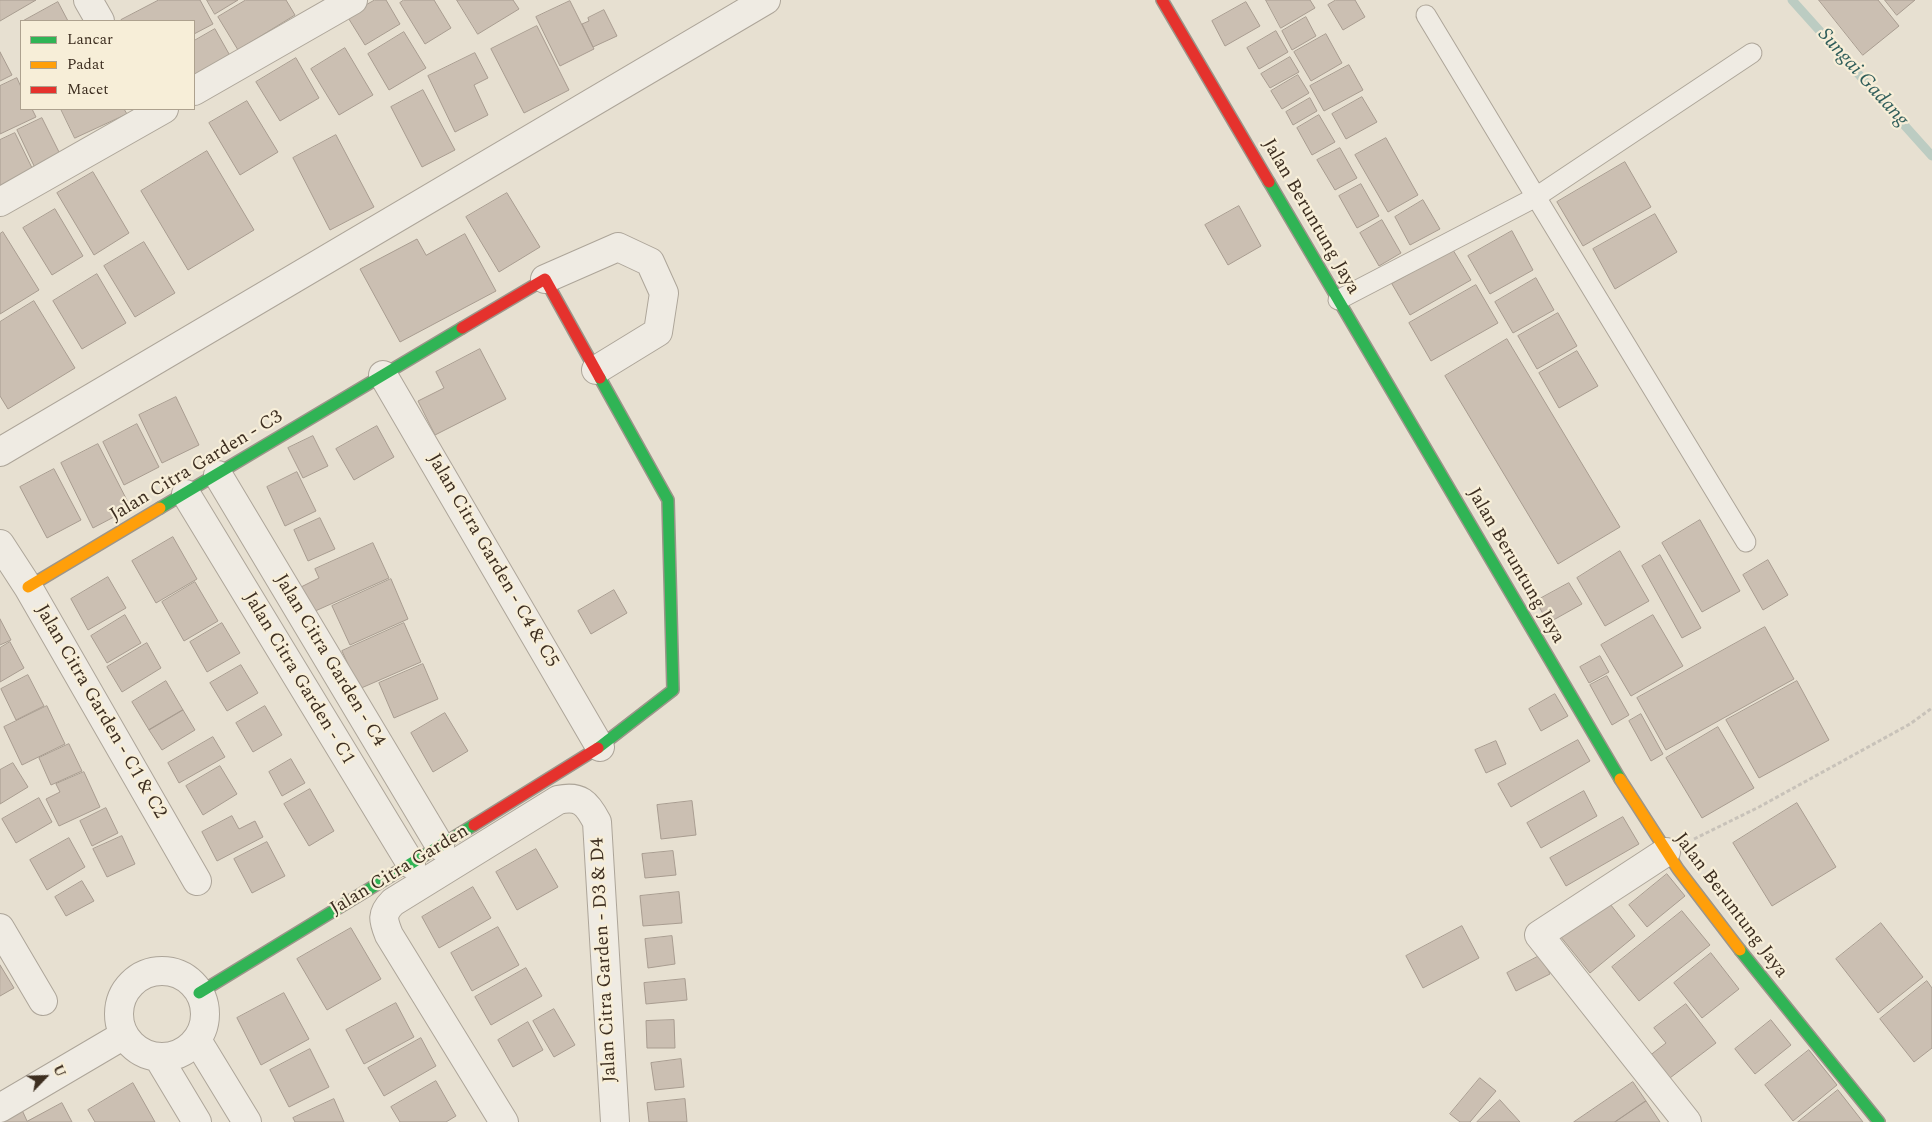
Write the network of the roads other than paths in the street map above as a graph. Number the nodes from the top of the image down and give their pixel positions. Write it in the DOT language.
graph roads {
  1 [pos="88,0"];
  2 [pos="353,0"];
  3 [pos="766,0"];
  4 [pos="1162,0"];
  5 [pos="319,8"];
  6 [pos="1426,15"];
  7 [pos="99,20"];
  8 [pos="1752,53"];
  9 [pos="195,91"];
  10 [pos="156,111"];
  11 [pos="1536,197"];
  12 [pos="0,202"];
  13 [pos="545,279"];
  14 [pos="1338,300"];
  15 [pos="596,370"];
  16 [pos="383,375"];
  17 [pos="0,452"];
  18 [pos="218,475"];
  19 [pos="186,494"];
  20 [pos="1746,542"];
  21 [pos="0,544"];
  22 [pos="28,588"];
  23 [pos="600,747"];
  24 [pos="583,802"];
  25 [pos="440,846"];
  26 [pos="1666,852"];
  27 [pos="411,864"];
  28 [pos="197,881"];
  29 [pos="0,928"];
  30 [pos="199,993"];
  31 [pos="43,1001"];
  32 [pos="124,1035"];
  33 [pos="197,1040"];
  34 [pos="158,1058"];
  35 [pos="0,1108"];
  36 [pos="197,1122"];
  37 [pos="247,1122"];
  38 [pos="504,1122"];
  39 [pos="615,1122"];
  40 [pos="1687,1122"];
  41 [pos="1878,1122"];
  1 -- 7 [label="street"];
  2 -- 5 [label="street"];
  3 -- 17 [label="street"];
  4 -- 14 [label="street, Jalan Beruntung Jaya"];
  5 -- 9 [label="street"];
  6 -- 11 [label="lane"];
  8 -- 11 [label="lane"];
  10 -- 12 [label="street"];
  11 -- 14 [label="lane"];
  11 -- 20 [label="lane"];
  13 -- 15 [label="street"];
  13 -- 15 [label="street"];
  13 -- 16 [label="street, Jalan Citra Garden - C3"];
  14 -- 26 [label="street, Jalan Beruntung Jaya"];
  15 -- 23 [label="street, Jalan Citra Garden"];
  16 -- 18 [label="street, Jalan Citra Garden - C3"];
  16 -- 23 [label="street, Jalan Citra Garden - C4 & C5"];
  18 -- 19 [label="street, Jalan Citra Garden - C3"];
  18 -- 25 [label="street, Jalan Citra Garden - C4"];
  19 -- 22 [label="street, Jalan Citra Garden - C3"];
  19 -- 27 [label="street, Jalan Citra Garden - C1"];
  21 -- 22 [label="street, Jalan Citra Garden - C1 & C2"];
  22 -- 28 [label="street, Jalan Citra Garden - C1 & C2"];
  23 -- 25 [label="street, Jalan Citra Garden"];
  24 -- 38 [label="street, Jalan Citra Garden"];
  24 -- 39 [label="street, Jalan Citra Garden - D3 & D4"];
  25 -- 27 [label="street, Jalan Citra Garden"];
  26 -- 40 [label="street"];
  26 -- 41 [label="street, Jalan Beruntung Jaya"];
  27 -- 30 [label="street, Jalan Citra Garden"];
  29 -- 31 [label="street"];
  30 -- 32 [label="street"];
  30 -- 33 [label="street"];
  32 -- 34 [label="street"];
  32 -- 35 [label="street"];
  33 -- 34 [label="street"];
  33 -- 37 [label="street"];
  34 -- 36 [label="street"];
}
